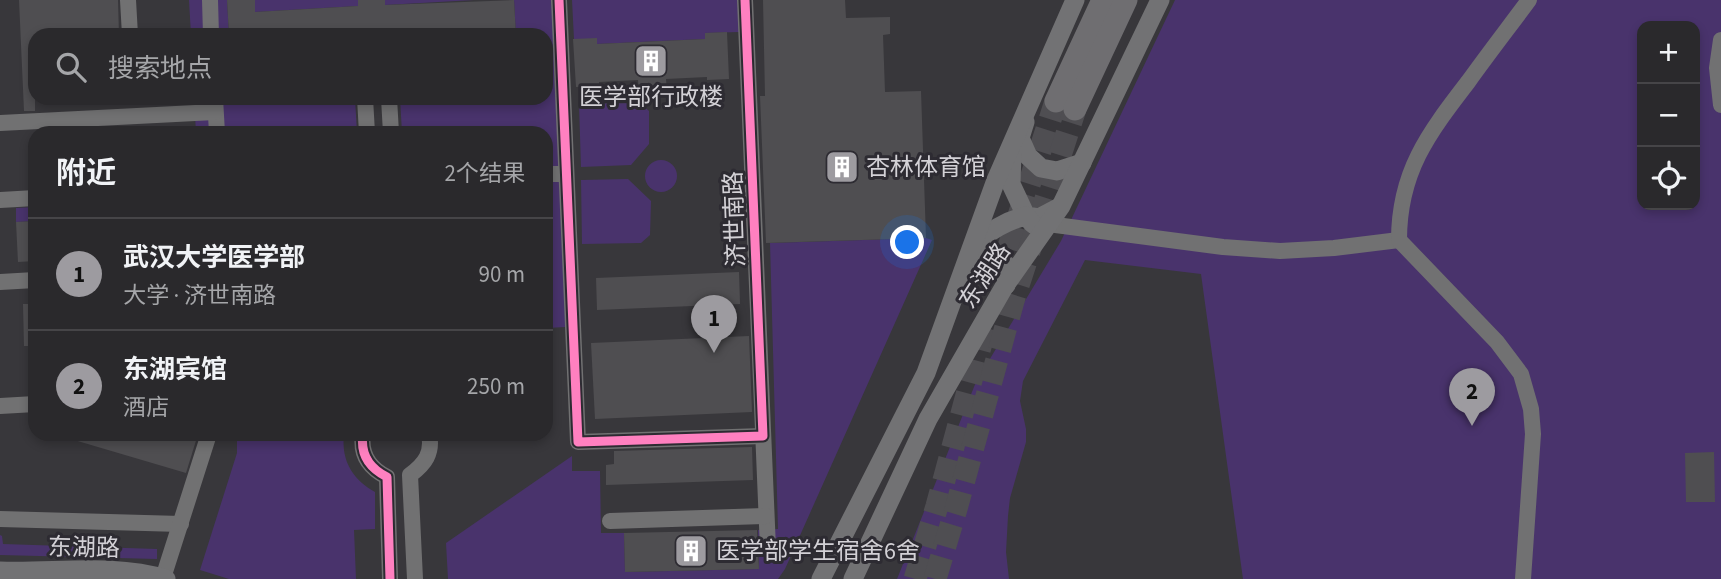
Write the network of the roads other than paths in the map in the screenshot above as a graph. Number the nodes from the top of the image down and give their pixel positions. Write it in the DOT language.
graph roads {
  1 [pos="128,0"];
  2 [pos="209,0"];
  3 [pos="559,0"];
  4 [pos="745,0"];
  5 [pos="1075,0"];
  6 [pos="1103,0"];
  7 [pos="1126,0"];
  8 [pos="1160,0"];
  9 [pos="1530,0"];
  10 [pos="130,28"];
  11 [pos="211,28"];
  12 [pos="1721,40"];
  13 [pos="1031,99"];
  14 [pos="133,105"];
  15 [pos="215,105"];
  16 [pos="365,105"];
  17 [pos="389,105"];
  18 [pos="1721,105"];
  19 [pos="134,116"];
  20 [pos="0,123"];
  21 [pos="60,126"];
  22 [pos="216,126"];
  23 [pos="367,126"];
  24 [pos="391,126"];
  25 [pos="1013,139"];
  26 [pos="1082,163"];
  27 [pos="553,174"];
  28 [pos="566,174"];
  29 [pos="28,198"];
  30 [pos="0,200"];
  31 [pos="1061,206"];
  32 [pos="1026,216"];
  33 [pos="1048,224"];
  34 [pos="1399,240"];
  35 [pos="1037,241"];
  36 [pos="971,248"];
  37 [pos="28,280"];
  38 [pos="0,282"];
  39 [pos="1006,285"];
  40 [pos="956,288"];
  41 [pos="28,404"];
  42 [pos="0,406"];
  43 [pos="763,436"];
  44 [pos="207,441"];
  45 [pos="362,441"];
  46 [pos="429,441"];
  47 [pos="766,516"];
  48 [pos="0,519"];
  49 [pos="610,520"];
  50 [pos="181,524"];
  51 [pos="768,549"];
  52 [pos="0,571"];
  53 [pos="164,578"];
  54 [pos="390,579"];
  55 [pos="415,579"];
  56 [pos="821,579"];
  57 [pos="853,579"];
  58 [pos="1523,579"];
  1 -- 10 [label="street"];
  2 -- 11 [label="street"];
  3 -- 28 [label="street"];
  4 -- 43 [label="street, 济世南路"];
  5 -- 13 [label="main road, 东湖路"];
  6 -- 7 [label="highway"];
  8 -- 26 [label="main road, 东湖路"];
  9 -- 34 [label="street"];
  12 -- 18 [label="street"];
  13 -- 25 [label="main road, 东湖路"];
  13 -- 26 [label="main road"];
  14 -- 19 [label="street"];
  15 -- 19 [label="street"];
  15 -- 22 [label="street"];
  16 -- 23 [label="street"];
  17 -- 24 [label="street"];
  19 -- 21 [label="street"];
  20 -- 21 [label="street"];
  25 -- 32 [label="main road"];
  25 -- 36 [label="main road, 东湖路"];
  26 -- 31 [label="main road, 东湖路"];
  27 -- 28 [label="street"];
  28 -- 43 [label="street"];
  29 -- 30 [label="street"];
  31 -- 32 [label="main road"];
  31 -- 33 [label="main road, 东湖路"];
  32 -- 35 [label="main road"];
  32 -- 36 [label="main road"];
  33 -- 34 [label="street"];
  33 -- 35 [label="main road, 东湖路"];
  34 -- 58 [label="street"];
  35 -- 39 [label="main road, 东湖路"];
  36 -- 40 [label="main road, 东湖路"];
  37 -- 38 [label="street"];
  39 -- 40 [label="main road"];
  39 -- 57 [label="main road, 东湖路"];
  40 -- 56 [label="main road, 东湖路"];
  41 -- 42 [label="street"];
  43 -- 47 [label="street, 济世南路"];
  44 -- 50 [label="street"];
  45 -- 54 [label="street"];
  46 -- 55 [label="street"];
  47 -- 49 [label="street"];
  47 -- 51 [label="street, 济世南路"];
  48 -- 50 [label="street"];
  50 -- 53 [label="street"];
  52 -- 53 [label="main road, 东湖路"];
}
